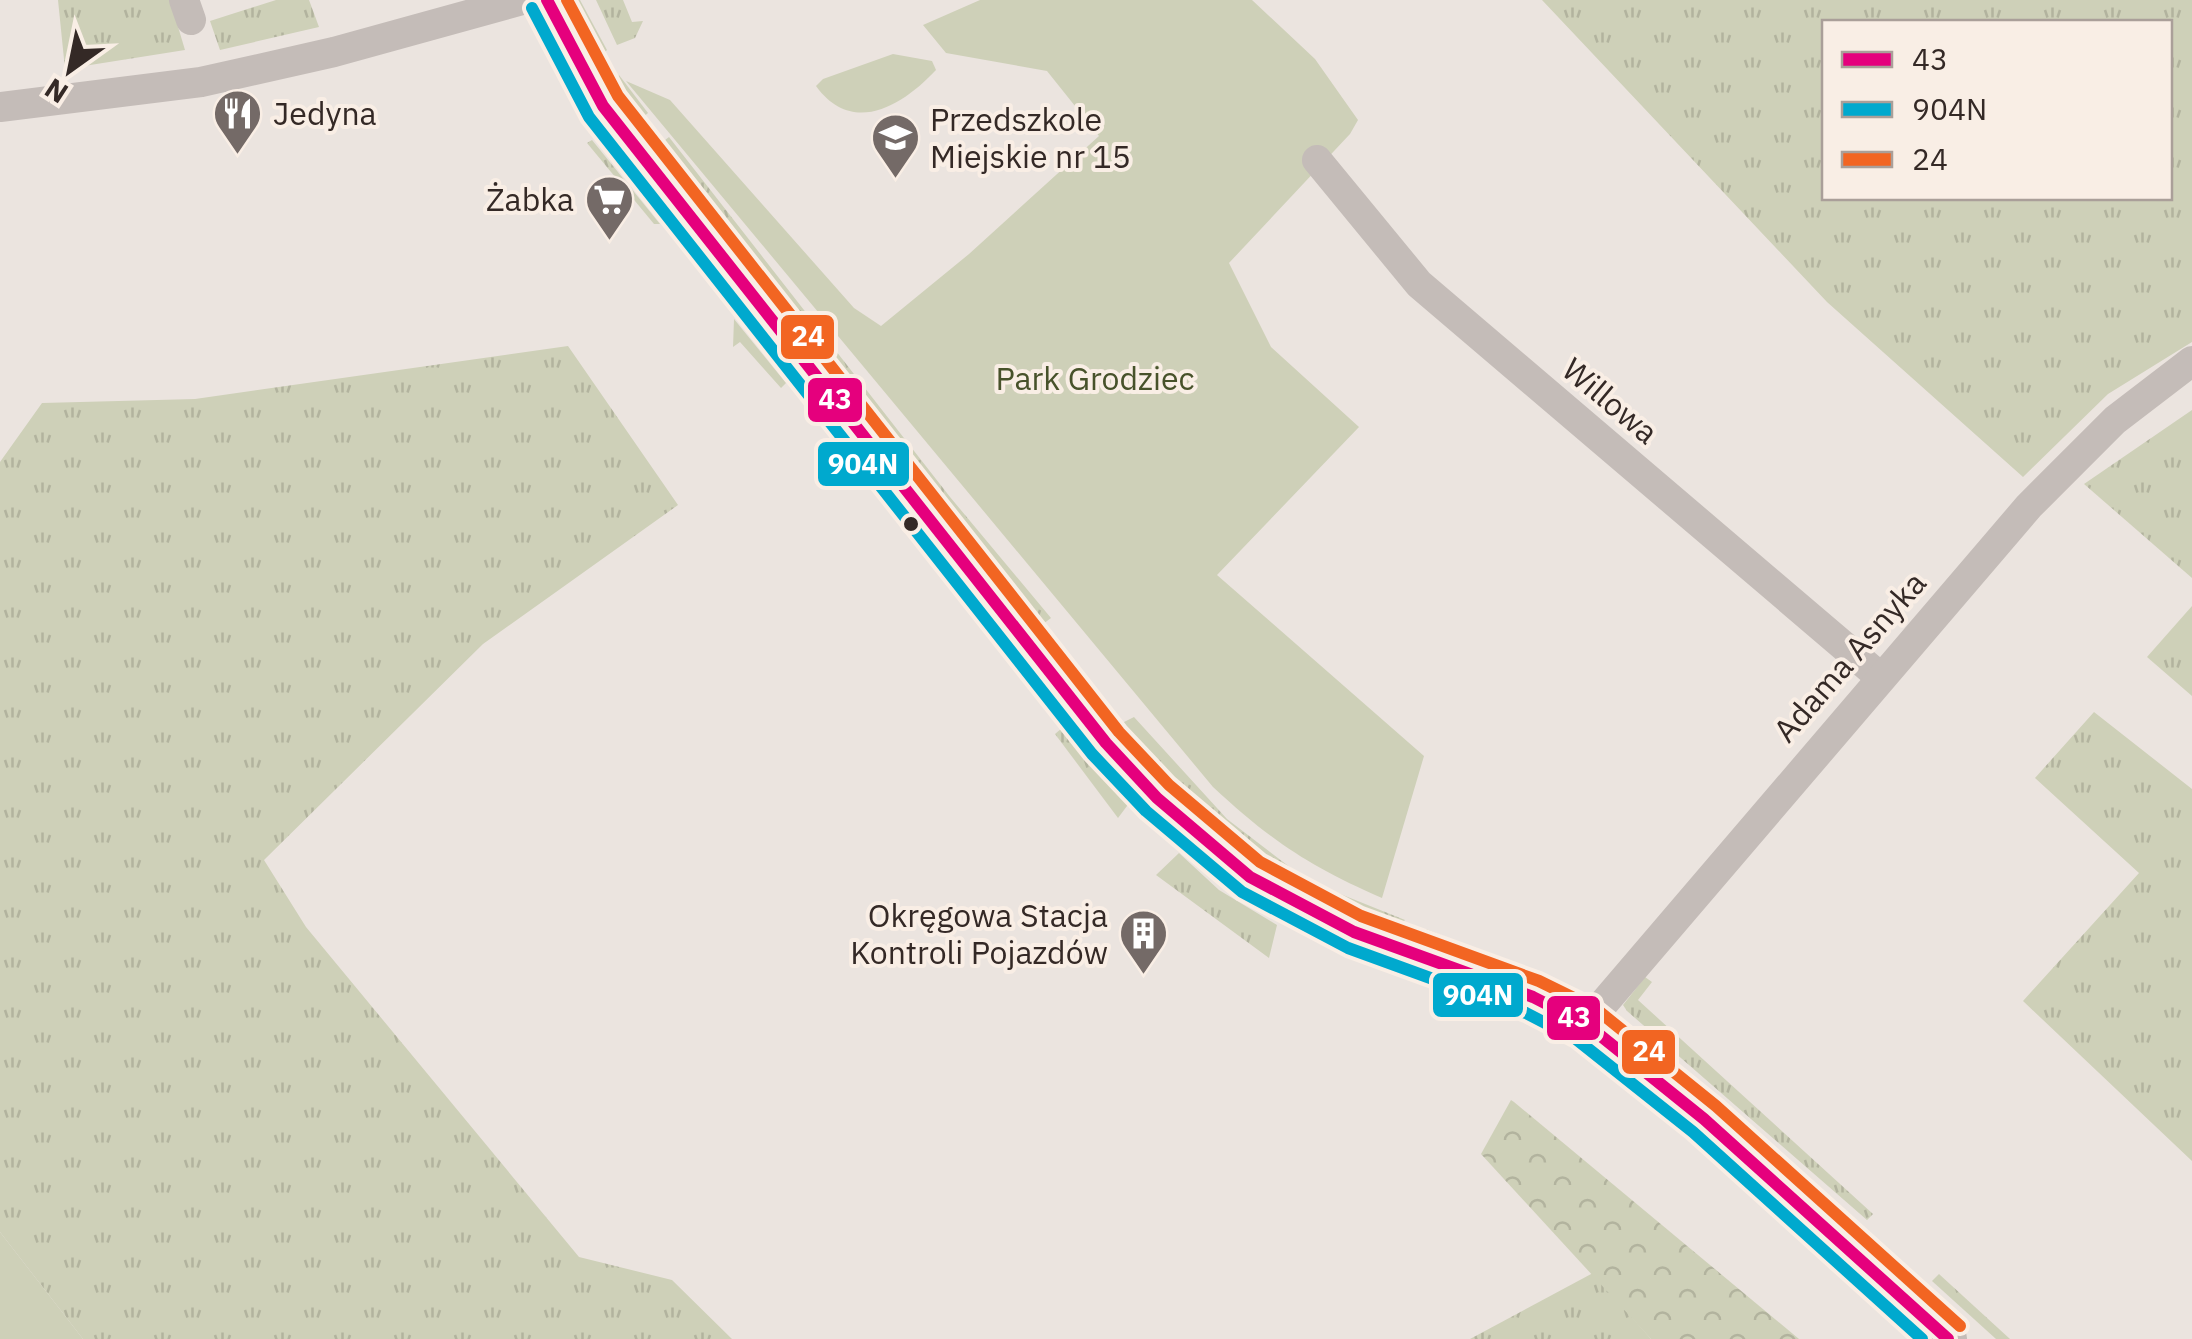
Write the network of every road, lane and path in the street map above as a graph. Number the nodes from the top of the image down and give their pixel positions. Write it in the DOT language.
graph roads {
  1 [pos="522,0"];
  2 [pos="547,0"];
  3 [pos="0,107"];
  4 [pos="1317,160"];
  5 [pos="2192,361"];
  6 [pos="1879,676"];
  7 [pos="1586,1024"];
  8 [pos="1948,1339"];
  1 -- 3 [label="street"];
  2 -- 7 [label="street"];
  4 -- 6 [label="street, Willowa"];
  5 -- 6 [label="street, Adama Asnyka"];
  6 -- 7 [label="street, Adama Asnyka"];
  7 -- 8 [label="street"];
}
